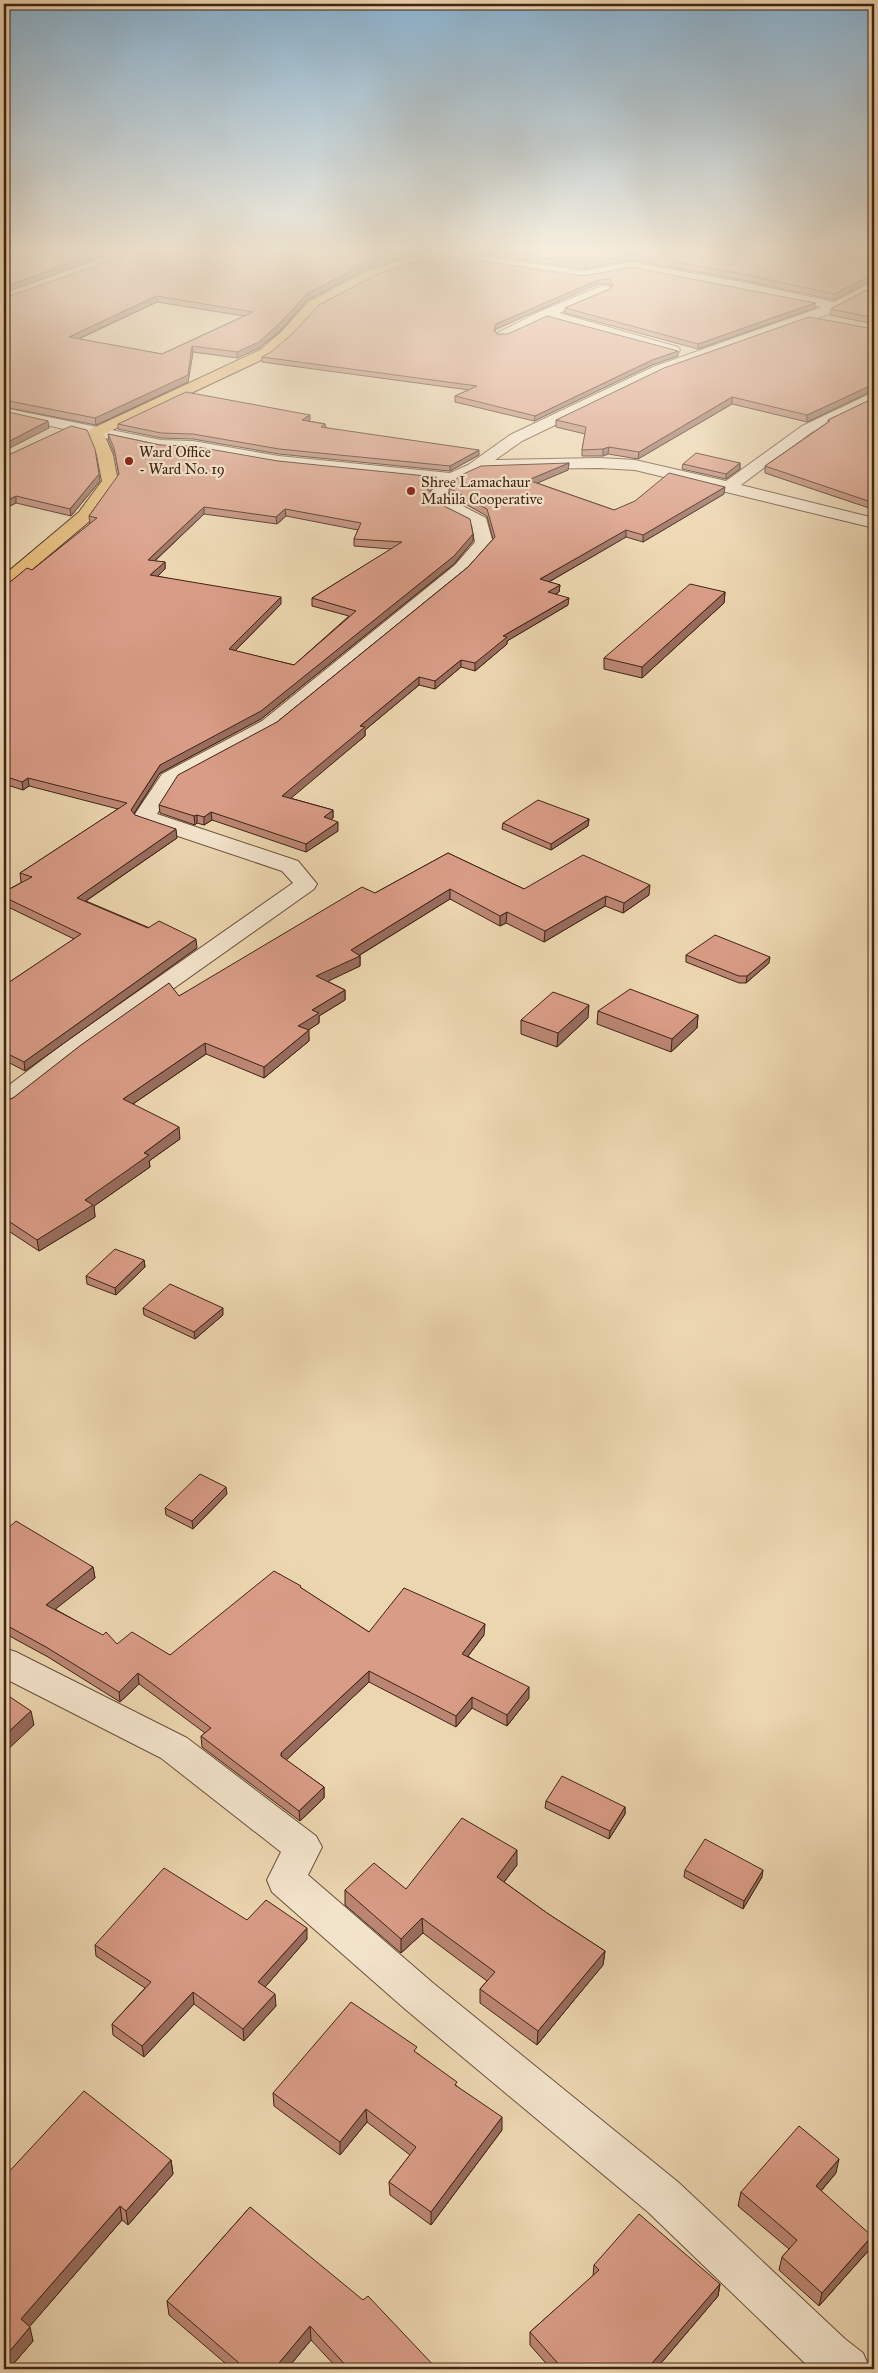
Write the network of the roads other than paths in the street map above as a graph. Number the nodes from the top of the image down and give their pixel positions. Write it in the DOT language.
graph roads {
  1 [pos="250,360"];
  2 [pos="684,360"];
  3 [pos="874,396"];
  4 [pos="4,412"];
  5 [pos="68,426"];
  6 [pos="96,432"];
  7 [pos="44,439"];
  8 [pos="474,468"];
  9 [pos="452,478"];
  10 [pos="728,487"];
  11 [pos="874,523"];
  12 [pos="4,584"];
  13 [pos="4,1102"];
  14 [pos="4,1662"];
  15 [pos="847,2369"];
  1 -- 6 [label="main road"];
  2 -- 8 [label="street"];
  3 -- 10 [label="street"];
  4 -- 5 [label="street"];
  5 -- 6 [label="street"];
  5 -- 7 [label="street"];
  6 -- 9 [label="street"];
  6 -- 12 [label="main road"];
  8 -- 9 [label="street"];
  8 -- 10 [label="street"];
  9 -- 13 [label="street"];
  10 -- 11 [label="street"];
  14 -- 15 [label="street"];
}
